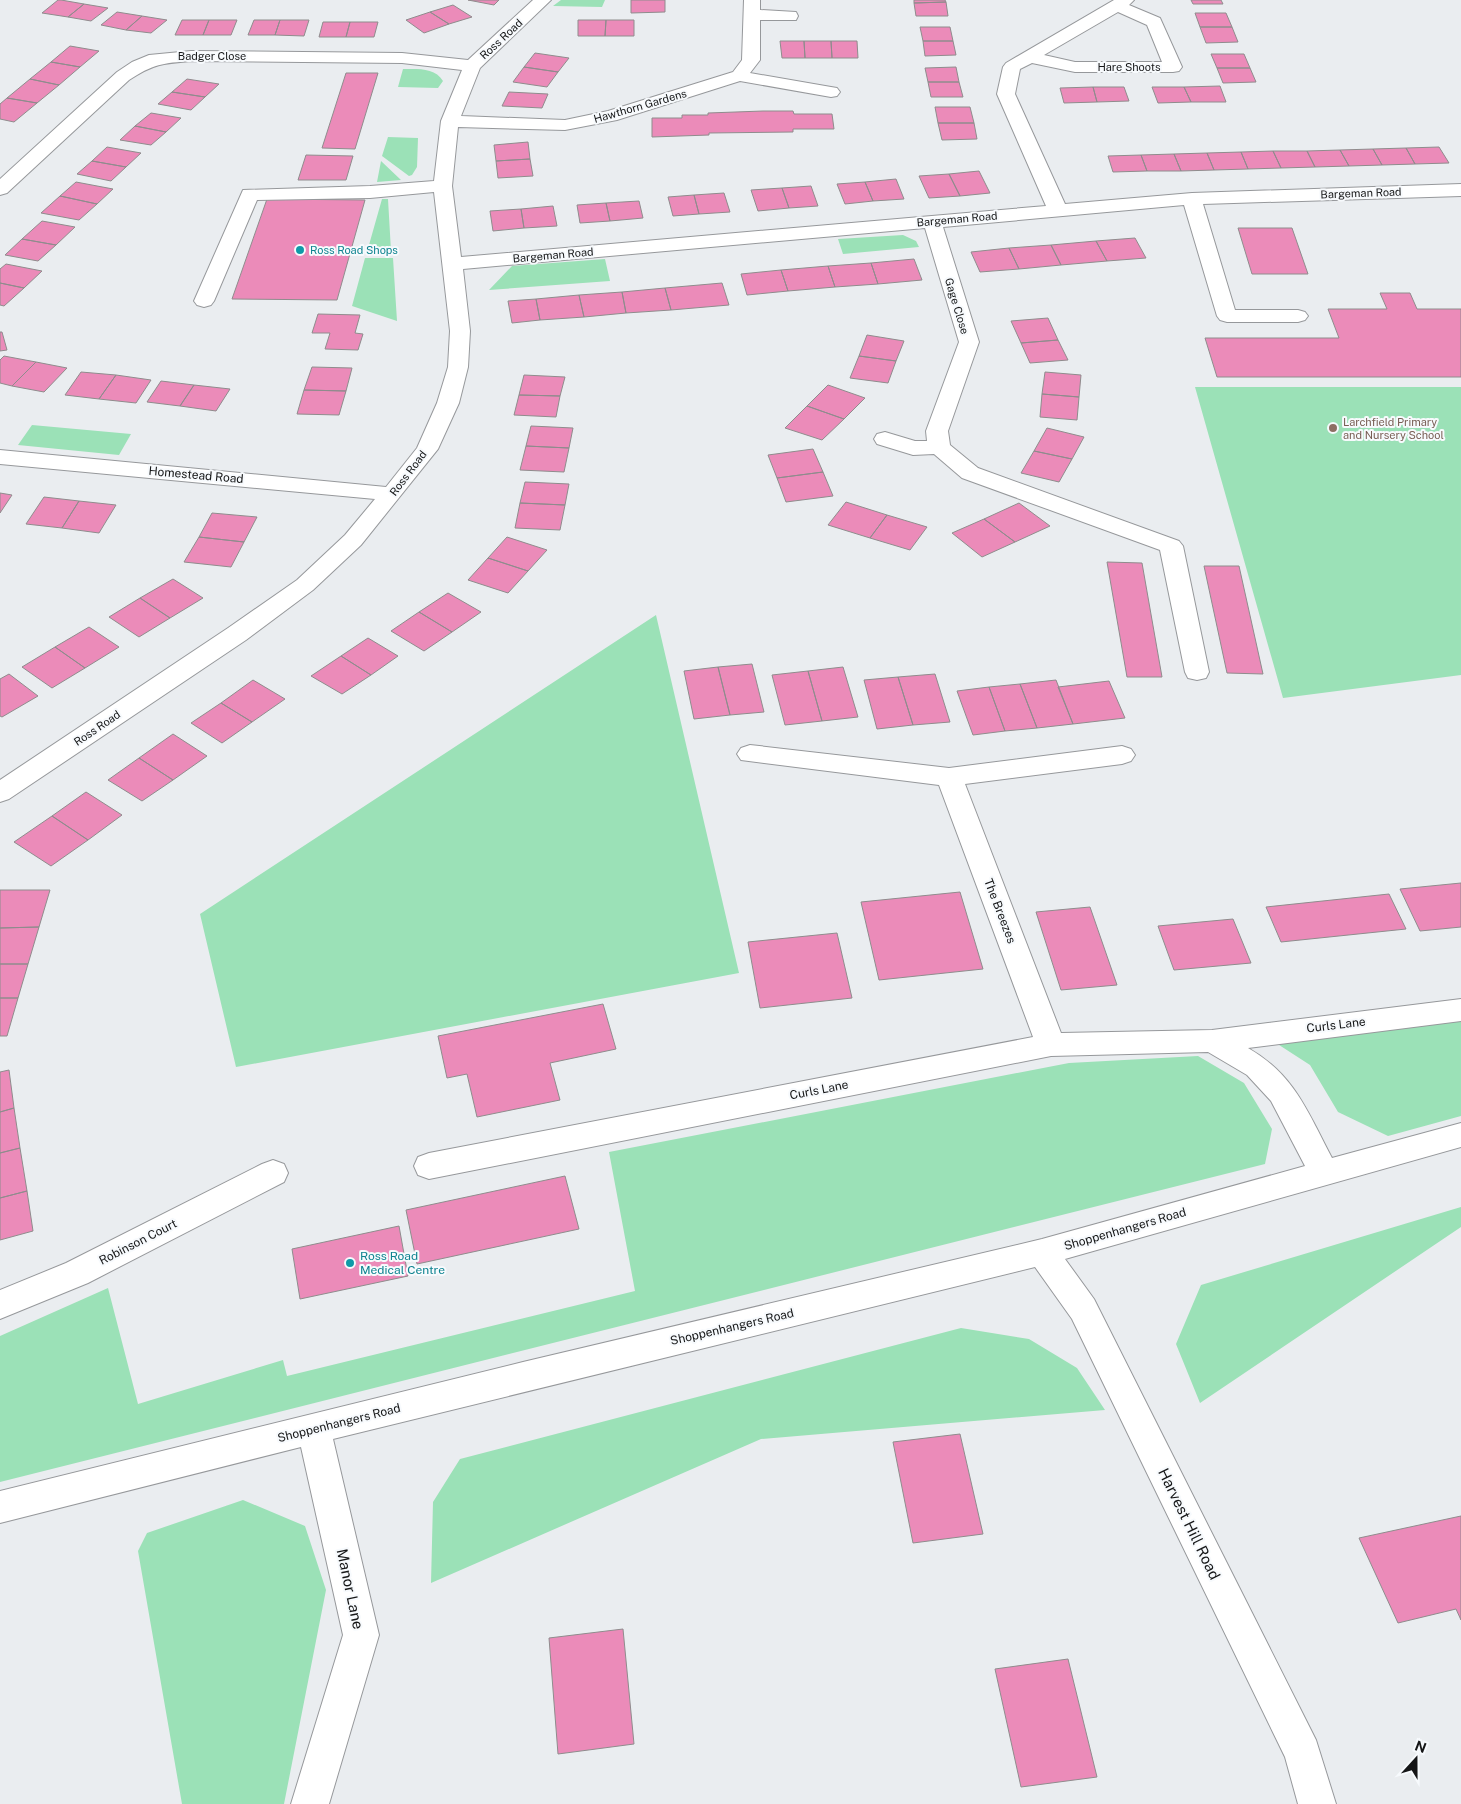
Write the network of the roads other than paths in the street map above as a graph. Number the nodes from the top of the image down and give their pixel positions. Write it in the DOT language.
graph roads {
  1 [pos="543,0"];
  2 [pos="1122,3"];
  3 [pos="752,8"];
  4 [pos="790,16"];
  5 [pos="1029,57"];
  6 [pos="472,66"];
  7 [pos="739,76"];
  8 [pos="831,92"];
  9 [pos="450,121"];
  10 [pos="443,186"];
  11 [pos="0,189"];
  12 [pos="1461,190"];
  13 [pos="1192,199"];
  14 [pos="1058,211"];
  15 [pos="932,221"];
  16 [pos="453,264"];
  17 [pos="204,301"];
  18 [pos="1298,316"];
  19 [pos="885,439"];
  20 [pos="939,447"];
  21 [pos="0,457"];
  22 [pos="392,494"];
  23 [pos="1197,672"];
  24 [pos="750,754"];
  25 [pos="1122,755"];
  26 [pos="949,776"];
  27 [pos="1,790"];
  28 [pos="1461,1010"];
  29 [pos="1212,1041"];
  30 [pos="1051,1045"];
  31 [pos="1461,1135"];
  32 [pos="429,1166"];
  33 [pos="273,1173"];
  34 [pos="1325,1174"];
  35 [pos="1042,1252"];
  36 [pos="0,1305"];
  37 [pos="314,1429"];
  38 [pos="0,1507"];
  39 [pos="310,1804"];
  40 [pos="1317,1804"];
  1 -- 6 [label="street, Ross Road"];
  2 -- 5 [label="street, Hare Shoots"];
  2 -- 5 [label="street, Hare Shoots"];
  3 -- 4 [label="street"];
  3 -- 7 [label="street"];
  5 -- 14 [label="street, Hare Shoots"];
  6 -- 9 [label="street, Ross Road"];
  6 -- 11 [label="street, Badger Close"];
  7 -- 8 [label="street, Hawthorn Gardens"];
  7 -- 9 [label="street, Hawthorn Gardens"];
  9 -- 10 [label="street, Ross Road"];
  10 -- 16 [label="street, Ross Road"];
  10 -- 17 [label="street"];
  12 -- 13 [label="street, Bargeman Road"];
  13 -- 14 [label="street, Bargeman Road"];
  13 -- 18 [label="street"];
  14 -- 15 [label="street, Bargeman Road"];
  15 -- 16 [label="street, Bargeman Road"];
  15 -- 20 [label="street, Gage Close"];
  16 -- 22 [label="street, Ross Road"];
  19 -- 20 [label="street"];
  20 -- 23 [label="street"];
  21 -- 22 [label="street, Homestead Road"];
  22 -- 27 [label="street, Ross Road"];
  24 -- 26 [label="street"];
  25 -- 26 [label="street"];
  26 -- 30 [label="street, The Breezes"];
  28 -- 29 [label="street, Curls Lane"];
  29 -- 30 [label="street, Curls Lane"];
  29 -- 34 [label="street"];
  30 -- 32 [label="street, Curls Lane"];
  31 -- 34 [label="street, Shoppenhangers Road"];
  33 -- 36 [label="street, Robinson Court"];
  34 -- 35 [label="street, Shoppenhangers Road"];
  35 -- 37 [label="street, Shoppenhangers Road"];
  35 -- 40 [label="street, Harvest Hill Road"];
  37 -- 38 [label="street, Shoppenhangers Road"];
  37 -- 39 [label="street, Manor Lane"];
}
